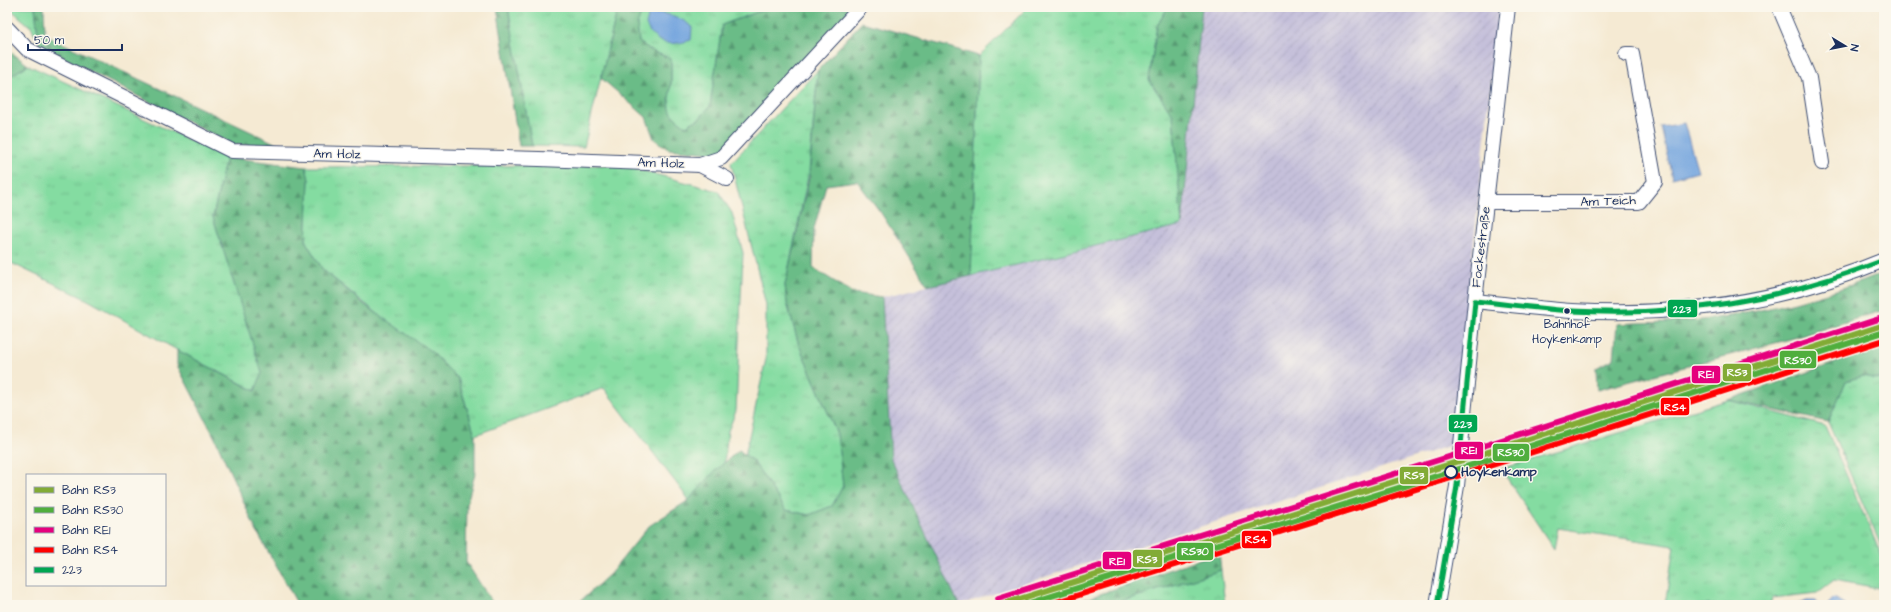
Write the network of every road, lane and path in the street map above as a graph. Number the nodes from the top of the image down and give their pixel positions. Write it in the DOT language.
graph roads {
  1 [pos="861,7"];
  2 [pos="1508,7"];
  3 [pos="1779,7"];
  4 [pos="7,28"];
  5 [pos="1626,54"];
  6 [pos="1822,163"];
  7 [pos="700,165"];
  8 [pos="727,179"];
  9 [pos="1487,202"];
  10 [pos="1884,260"];
  11 [pos="1475,300"];
  12 [pos="1437,605"];
  1 -- 7 [label="street, Am Holz"];
  2 -- 9 [label="street, Fockestraße"];
  3 -- 6 [label="street"];
  4 -- 7 [label="street, Am Holz"];
  5 -- 9 [label="street, Am Teich"];
  7 -- 8 [label="street, Am Holz"];
  9 -- 11 [label="street, Fockestraße"];
  10 -- 11 [label="street"];
  11 -- 12 [label="street, Fockestraße"];
}
